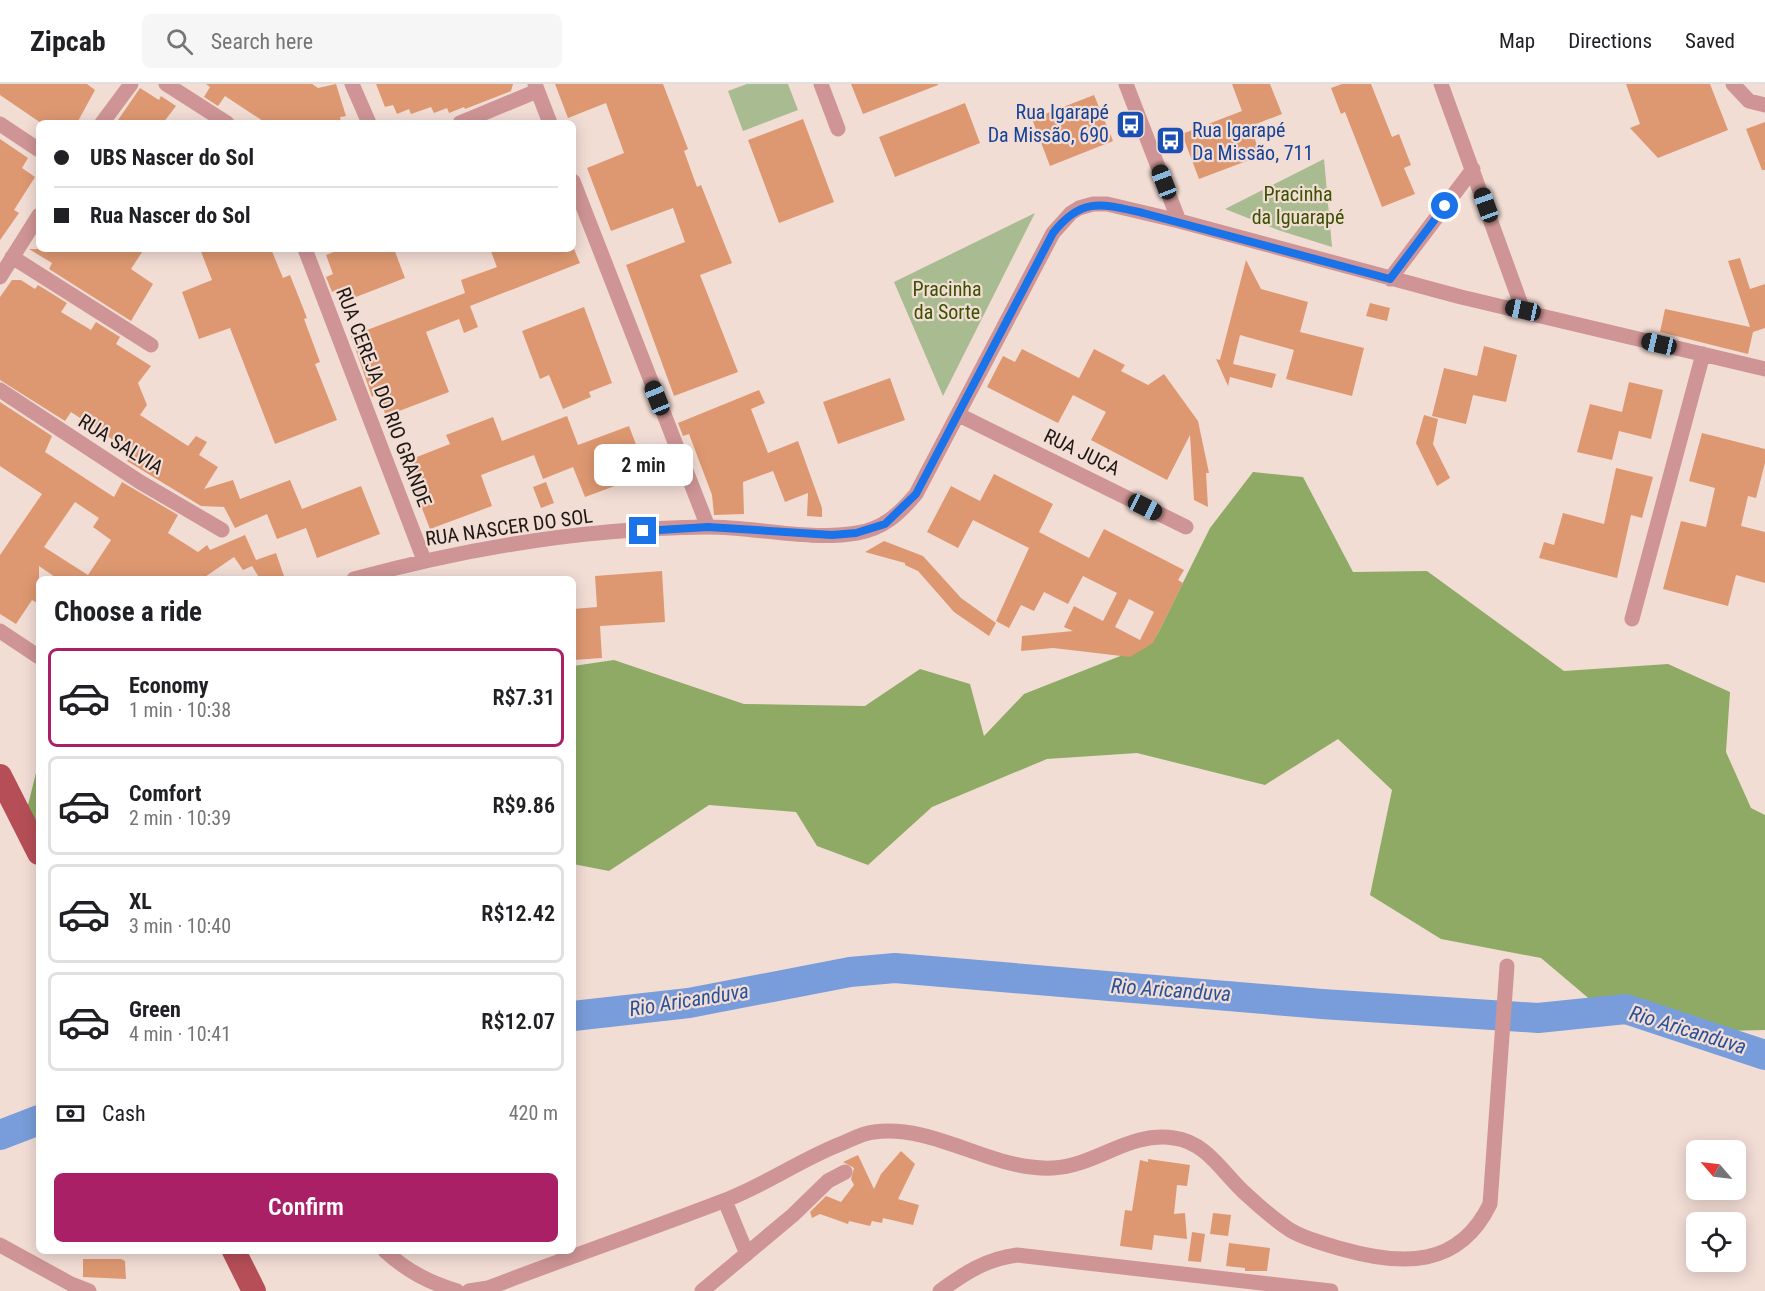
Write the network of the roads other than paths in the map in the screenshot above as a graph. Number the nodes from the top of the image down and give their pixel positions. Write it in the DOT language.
graph roads {
  1 [pos="131,84"];
  2 [pos="166,84"];
  3 [pos="352,84"];
  4 [pos="821,84"];
  5 [pos="1126,84"];
  6 [pos="1441,84"];
  7 [pos="1733,84"];
  8 [pos="536,87"];
  9 [pos="1765,105"];
  10 [pos="104,120"];
  11 [pos="222,120"];
  12 [pos="368,120"];
  13 [pos="466,120"];
  14 [pos="549,120"];
  15 [pos="0,124"];
  16 [pos="838,129"];
  17 [pos="36,148"];
  18 [pos="1473,169"];
  19 [pos="576,190"];
  20 [pos="36,220"];
  21 [pos="1179,221"];
  22 [pos="306,252"];
  23 [pos="4,268"];
  24 [pos="1390,279"];
  25 [pos="1523,310"];
  26 [pos="151,345"];
  27 [pos="1703,354"];
  28 [pos="1765,369"];
  29 [pos="0,390"];
  30 [pos="960,415"];
  31 [pos="708,527"];
  32 [pos="1186,527"];
  33 [pos="222,530"];
  34 [pos="424,560"];
  35 [pos="365,576"];
  36 [pos="1632,619"];
  37 [pos="0,631"];
  38 [pos="36,655"];
  39 [pos="0,776"];
  40 [pos="36,847"];
  41 [pos="1507,966"];
  42 [pos="845,1172"];
  43 [pos="724,1201"];
  44 [pos="0,1245"];
  45 [pos="236,1254"];
  46 [pos="388,1254"];
  47 [pos="747,1254"];
  48 [pos="89,1291"];
  49 [pos="254,1291"];
  50 [pos="457,1291"];
  51 [pos="469,1291"];
  52 [pos="702,1291"];
  53 [pos="939,1291"];
  54 [pos="1331,1291"];
  1 -- 10 [label="street"];
  2 -- 11 [label="street"];
  3 -- 12 [label="street"];
  4 -- 16 [label="street"];
  5 -- 21 [label="street"];
  6 -- 18 [label="street"];
  7 -- 9 [label="street"];
  8 -- 13 [label="street"];
  8 -- 14 [label="street"];
  15 -- 17 [label="street"];
  18 -- 24 [label="street"];
  18 -- 25 [label="street"];
  19 -- 31 [label="street"];
  20 -- 23 [label="street"];
  21 -- 24 [label="street, RUA NASCER DO SOL"];
  21 -- 30 [label="street, RUA NASCER DO SOL"];
  22 -- 34 [label="street, RUA CEREJA DO RIO GRANDE"];
  23 -- 26 [label="street"];
  24 -- 25 [label="street, RUA NASCER DO SOL"];
  25 -- 27 [label="street, RUA NASCER DO SOL"];
  27 -- 28 [label="street, RUA NASCER DO SOL"];
  27 -- 36 [label="street"];
  29 -- 33 [label="street, RUA SALVIA"];
  30 -- 31 [label="street, RUA NASCER DO SOL"];
  30 -- 32 [label="street, RUA JUCA"];
  31 -- 34 [label="street, RUA NASCER DO SOL"];
  34 -- 35 [label="street, RUA NASCER DO SOL"];
  37 -- 38 [label="street"];
  39 -- 40 [label="main road"];
  41 -- 43 [label="street"];
  42 -- 47 [label="street"];
  43 -- 47 [label="street"];
  43 -- 51 [label="street"];
  44 -- 48 [label="street"];
  45 -- 49 [label="main road"];
  46 -- 50 [label="street"];
  47 -- 52 [label="street"];
  53 -- 54 [label="street"];
}
